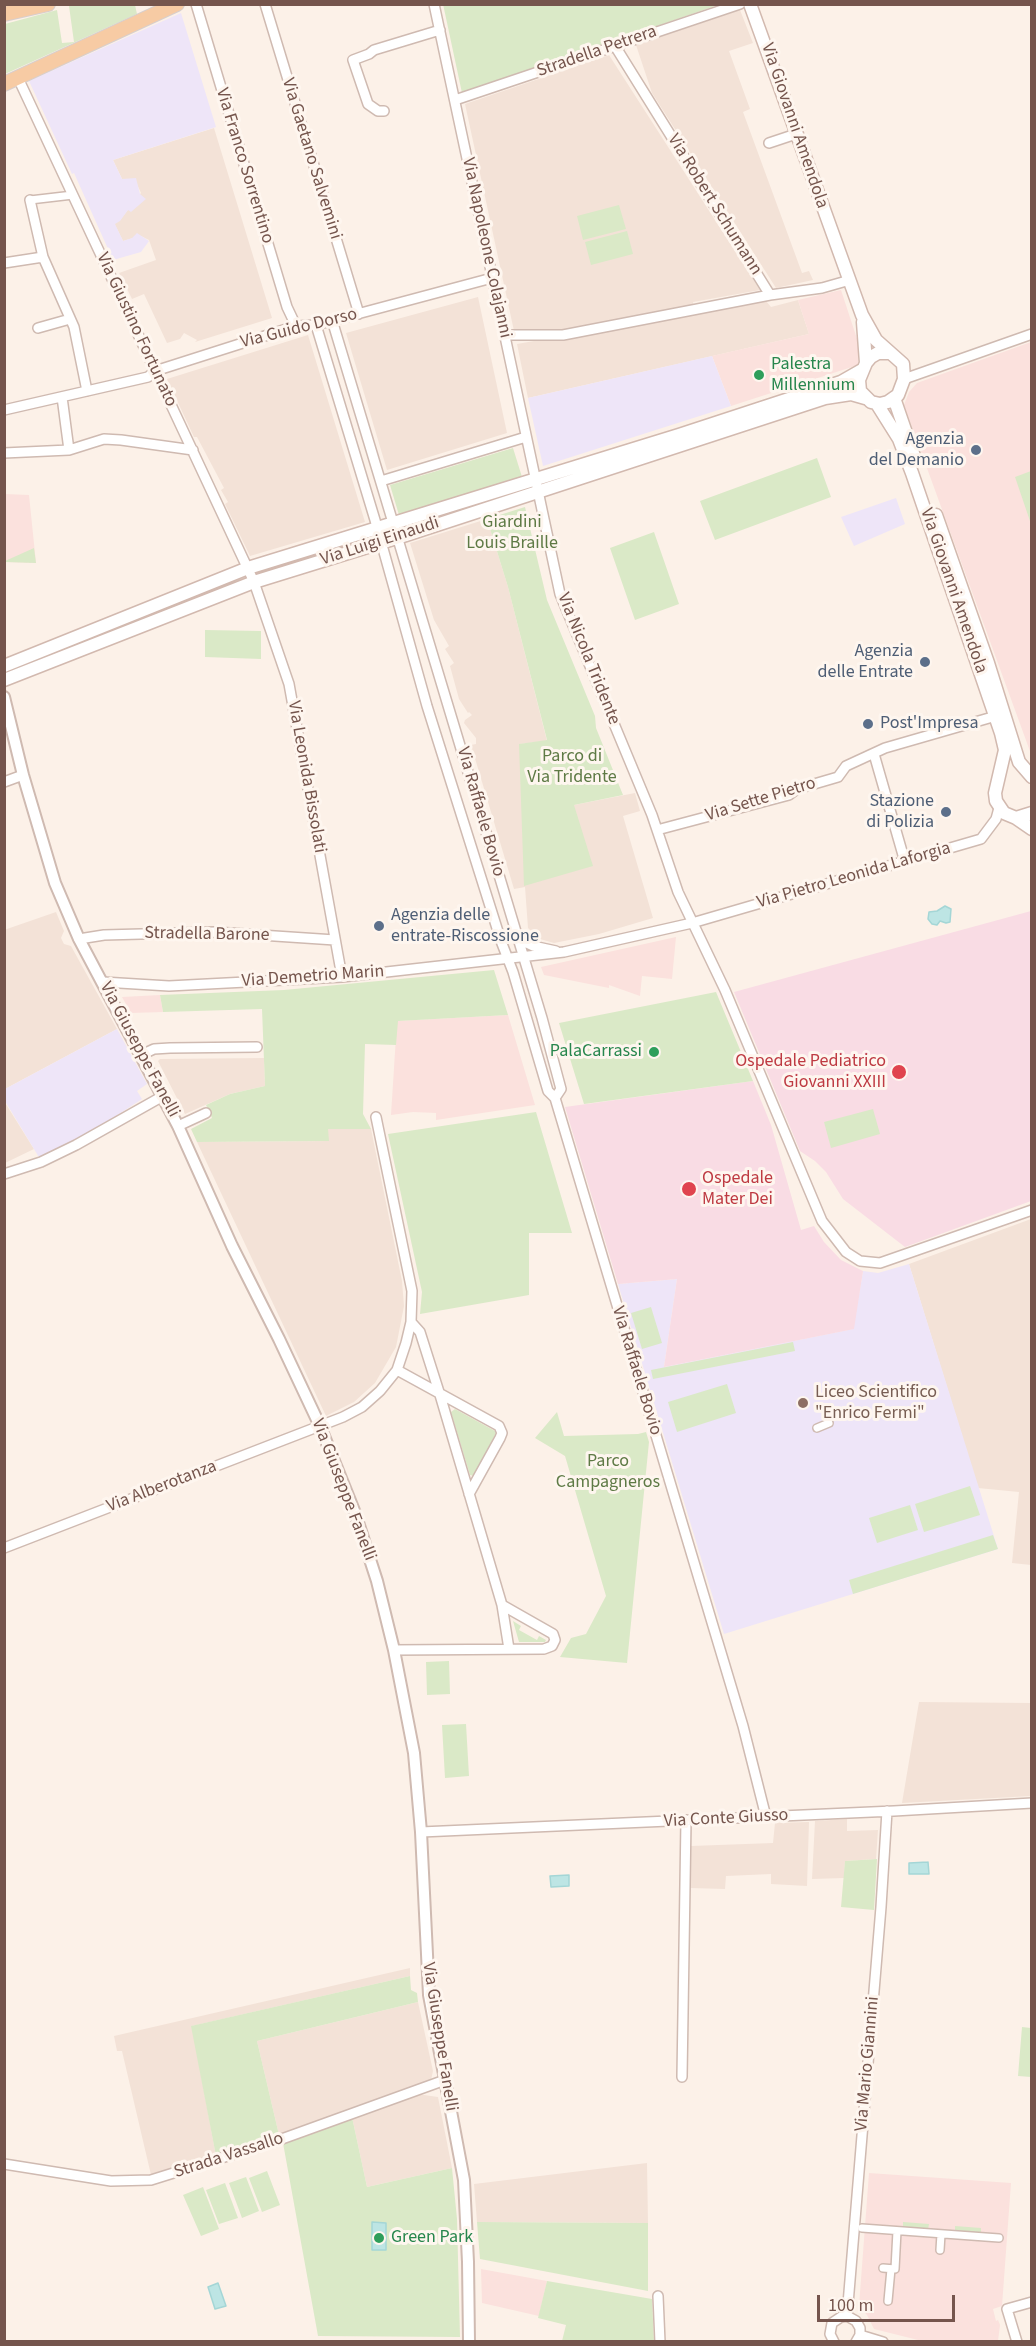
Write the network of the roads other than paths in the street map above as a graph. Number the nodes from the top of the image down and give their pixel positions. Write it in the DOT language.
graph roads {
  1 [pos="48,4"];
  2 [pos="177,4"];
  3 [pos="196,4"];
  4 [pos="265,4"];
  5 [pos="434,4"];
  6 [pos="740,4"];
  7 [pos="750,4"];
  8 [pos="4,14"];
  9 [pos="440,30"];
  10 [pos="615,46"];
  11 [pos="11,81"];
  12 [pos="455,100"];
  13 [pos="384,111"];
  14 [pos="796,134"];
  15 [pos="769,143"];
  16 [pos="73,195"];
  17 [pos="30,200"];
  18 [pos="43,257"];
  19 [pos="4,263"];
  20 [pos="492,278"];
  21 [pos="850,280"];
  22 [pos="770,295"];
  23 [pos="359,314"];
  24 [pos="862,315"];
  25 [pos="70,319"];
  26 [pos="332,320"];
  27 [pos="316,325"];
  28 [pos="296,326"];
  29 [pos="38,328"];
  30 [pos="1032,334"];
  31 [pos="504,335"];
  32 [pos="888,352"];
  33 [pos="864,366"];
  34 [pos="155,371"];
  35 [pos="904,379"];
  36 [pos="87,391"];
  37 [pos="62,397"];
  38 [pos="865,398"];
  39 [pos="894,398"];
  40 [pos="877,404"];
  41 [pos="4,410"];
  42 [pos="526,437"];
  43 [pos="69,450"];
  44 [pos="193,450"];
  45 [pos="4,453"];
  46 [pos="381,481"];
  47 [pos="538,486"];
  48 [pos="394,524"];
  49 [pos="377,529"];
  50 [pos="398,538"];
  51 [pos="381,543"];
  52 [pos="248,568"];
  53 [pos="254,582"];
  54 [pos="425,630"];
  55 [pos="406,636"];
  56 [pos="4,666"];
  57 [pos="4,680"];
  58 [pos="4,697"];
  59 [pos="996,716"];
  60 [pos="458,736"];
  61 [pos="438,741"];
  62 [pos="874,754"];
  63 [pos="23,775"];
  64 [pos="1030,776"];
  65 [pos="4,782"];
  66 [pos="997,786"];
  67 [pos="999,808"];
  68 [pos="1032,813"];
  69 [pos="1016,818"];
  70 [pos="1032,829"];
  71 [pos="657,830"];
  72 [pos="905,862"];
  73 [pos="508,906"];
  74 [pos="492,911"];
  75 [pos="692,922"];
  76 [pos="79,939"];
  77 [pos="335,939"];
  78 [pos="518,939"];
  79 [pos="564,952"];
  80 [pos="523,958"];
  81 [pos="508,960"];
  82 [pos="342,977"];
  83 [pos="103,982"];
  84 [pos="256,1047"];
  85 [pos="141,1055"];
  86 [pos="163,1096"];
  87 [pos="555,1098"];
  88 [pos="206,1113"];
  89 [pos="376,1117"];
  90 [pos="178,1126"];
  91 [pos="4,1174"];
  92 [pos="1032,1210"];
  93 [pos="411,1323"];
  94 [pos="397,1370"];
  95 [pos="440,1395"];
  96 [pos="829,1423"];
  97 [pos="320,1426"];
  98 [pos="817,1428"];
  99 [pos="469,1494"];
  100 [pos="4,1548"];
  101 [pos="502,1605"];
  102 [pos="522,1617"];
  103 [pos="504,1622"];
  104 [pos="509,1649"];
  105 [pos="394,1650"];
  106 [pos="1032,1803"];
  107 [pos="887,1811"];
  108 [pos="766,1817"];
  109 [pos="686,1820"];
  110 [pos="421,1832"];
  111 [pos="682,2077"];
  112 [pos="445,2080"];
  113 [pos="4,2164"];
  114 [pos="862,2228"];
  115 [pos="897,2231"];
  116 [pos="941,2234"];
  117 [pos="999,2238"];
  118 [pos="940,2250"];
  119 [pos="658,2296"];
  120 [pos="888,2301"];
  121 [pos="1032,2302"];
  122 [pos="847,2316"];
  123 [pos="858,2338"];
  124 [pos="829,2340"];
  125 [pos="469,2342"];
  126 [pos="660,2342"];
  127 [pos="883,2342"];
  128 [pos="1017,2342"];
  1 -- 8 [label="main road"];
  2 -- 11 [label="main road"];
  3 -- 28 [label="street, Via Franco Sorrentino"];
  4 -- 23 [label="street, Via Gaetano Salvemini"];
  5 -- 9 [label="street, Via Napoleone Colajanni"];
  6 -- 10 [label="street, Stradella Petrera"];
  7 -- 14 [label="main road, Via Giovanni Amendola"];
  9 -- 12 [label="street, Via Napoleone Colajanni"];
  9 -- 13 [label="street"];
  10 -- 12 [label="street, Stradella Petrera"];
  10 -- 22 [label="street, Via Robert Schumann"];
  11 -- 16 [label="street, Via Giustino Fortunato"];
  12 -- 20 [label="street, Via Napoleone Colajanni"];
  14 -- 15 [label="street"];
  14 -- 21 [label="main road, Via Giovanni Amendola"];
  16 -- 17 [label="street"];
  16 -- 34 [label="street, Via Giustino Fortunato"];
  17 -- 18 [label="street"];
  18 -- 19 [label="street"];
  18 -- 25 [label="street"];
  20 -- 23 [label="street, Via Guido Dorso"];
  20 -- 31 [label="street, Via Napoleone Colajanni"];
  21 -- 22 [label="street, Via Robert Schumann"];
  21 -- 24 [label="main road, Via Giovanni Amendola"];
  22 -- 31 [label="street"];
  23 -- 26 [label="street, Via Guido Dorso"];
  24 -- 32 [label="main road, Via Giovanni Amendola"];
  24 -- 33 [label="main road, Via Giovanni Amendola"];
  25 -- 29 [label="street"];
  25 -- 36 [label="street"];
  26 -- 27 [label="street, Via Guido Dorso"];
  26 -- 46 [label="street"];
  27 -- 28 [label="street, Via Guido Dorso"];
  27 -- 49 [label="street"];
  28 -- 34 [label="street, Via Guido Dorso"];
  30 -- 35 [label="street"];
  31 -- 42 [label="street, Via Napoleone Colajanni"];
  32 -- 33 [label="main road"];
  32 -- 35 [label="main road, Via Giovanni Amendola"];
  33 -- 38 [label="main road, Via Giovanni Amendola"];
  33 -- 47 [label="main road, Via Luigi Einaudi"];
  34 -- 36 [label="street, Via Guido Dorso"];
  34 -- 44 [label="street, Via Giustino Fortunato"];
  35 -- 39 [label="main road"];
  36 -- 37 [label="street, Via Guido Dorso"];
  37 -- 41 [label="street, Via Guido Dorso"];
  37 -- 43 [label="street"];
  38 -- 40 [label="main road"];
  38 -- 47 [label="main road, Via Luigi Einaudi"];
  39 -- 40 [label="main road"];
  39 -- 64 [label="main road, Via Giovanni Amendola"];
  40 -- 59 [label="main road, Via Giovanni Amendola"];
  42 -- 46 [label="street"];
  42 -- 47 [label="street, Via Napoleone Colajanni"];
  43 -- 44 [label="street"];
  43 -- 45 [label="street"];
  44 -- 52 [label="street, Via Giustino Fortunato"];
  46 -- 48 [label="street"];
  47 -- 48 [label="main road, Via Luigi Einaudi"];
  47 -- 50 [label="main road, Via Luigi Einaudi"];
  47 -- 71 [label="street, Via Nicola Tridente"];
  48 -- 49 [label="main road, Via Luigi Einaudi"];
  48 -- 50 [label="street, Via Raffaele Bovio"];
  49 -- 51 [label="street, Via Raffaele Bovio"];
  49 -- 52 [label="main road, Via Luigi Einaudi"];
  50 -- 51 [label="main road, Via Luigi Einaudi"];
  50 -- 54 [label="street, Via Raffaele Bovio"];
  51 -- 53 [label="main road, Via Luigi Einaudi"];
  51 -- 55 [label="street, Via Raffaele Bovio"];
  52 -- 53 [label="street, Via Giustino Fortunato"];
  52 -- 56 [label="main road, Via Luigi Einaudi"];
  53 -- 57 [label="main road, Via Luigi Einaudi"];
  53 -- 77 [label="street, Via Leonida Bissolati"];
  54 -- 55 [label="street"];
  54 -- 60 [label="street, Via Raffaele Bovio"];
  55 -- 61 [label="street, Via Raffaele Bovio"];
  58 -- 63 [label="street, Via Giuseppe Fanelli"];
  59 -- 62 [label="street, Via Sette Pietro"];
  59 -- 66 [label="main road, Via Giovanni Amendola"];
  60 -- 61 [label="street"];
  60 -- 73 [label="street, Via Raffaele Bovio"];
  61 -- 74 [label="street, Via Raffaele Bovio"];
  62 -- 71 [label="street, Via Sette Pietro"];
  62 -- 72 [label="street"];
  63 -- 65 [label="street"];
  63 -- 76 [label="street, Via Giuseppe Fanelli"];
  64 -- 66 [label="main road, Via Giovanni Amendola"];
  66 -- 67 [label="main road, Via Giovanni Amendola"];
  67 -- 69 [label="main road"];
  67 -- 72 [label="street, Via Pietro Leonida Laforgia"];
  68 -- 69 [label="main road"];
  69 -- 70 [label="main road"];
  71 -- 75 [label="street, Via Nicola Tridente"];
  72 -- 75 [label="street, Via Pietro Leonida Laforgia"];
  73 -- 74 [label="street"];
  73 -- 78 [label="street, Via Raffaele Bovio"];
  74 -- 81 [label="street, Via Raffaele Bovio"];
  75 -- 79 [label="street, Via Pietro Leonida Laforgia"];
  75 -- 92 [label="street, Via Nicola Tridente"];
  76 -- 77 [label="street, Stradella Barone"];
  76 -- 83 [label="street, Via Giuseppe Fanelli"];
  77 -- 82 [label="street, Via Leonida Bissolati"];
  78 -- 79 [label="street"];
  78 -- 80 [label="street, Via Raffaele Bovio"];
  79 -- 80 [label="street, Via Demetrio Marin"];
  80 -- 81 [label="street, Via Demetrio Marin"];
  80 -- 87 [label="street, Via Raffaele Bovio"];
  81 -- 82 [label="street, Via Demetrio Marin"];
  81 -- 87 [label="street, Via Raffaele Bovio"];
  82 -- 83 [label="street, Via Demetrio Marin"];
  83 -- 85 [label="street, Via Giuseppe Fanelli"];
  84 -- 85 [label="street"];
  85 -- 86 [label="street, Via Giuseppe Fanelli"];
  86 -- 90 [label="street, Via Giuseppe Fanelli"];
  86 -- 91 [label="street"];
  87 -- 108 [label="street, Via Raffaele Bovio"];
  88 -- 90 [label="street"];
  89 -- 93 [label="street"];
  90 -- 97 [label="street, Via Giuseppe Fanelli"];
  93 -- 94 [label="street"];
  93 -- 95 [label="street"];
  94 -- 95 [label="street"];
  94 -- 97 [label="street"];
  95 -- 99 [label="street"];
  95 -- 99 [label="street"];
  96 -- 98 [label="street"];
  97 -- 100 [label="street, Via Alberotanza"];
  97 -- 105 [label="street, Via Giuseppe Fanelli"];
  99 -- 101 [label="street"];
  101 -- 102 [label="street"];
  101 -- 103 [label="street"];
  102 -- 103 [label="street"];
  102 -- 104 [label="street"];
  103 -- 104 [label="street"];
  104 -- 105 [label="street"];
  105 -- 110 [label="street, Via Giuseppe Fanelli"];
  106 -- 107 [label="street, Via Conte Giusso"];
  107 -- 108 [label="street, Via Conte Giusso"];
  107 -- 122 [label="street, Via Mario Giannini"];
  108 -- 109 [label="street, Via Conte Giusso"];
  109 -- 110 [label="street, Via Conte Giusso"];
  109 -- 111 [label="street"];
  110 -- 112 [label="street, Via Giuseppe Fanelli"];
  112 -- 113 [label="street, Strada Vassallo"];
  112 -- 125 [label="street, Via Giuseppe Fanelli"];
  114 -- 115 [label="street"];
  115 -- 116 [label="street"];
  115 -- 120 [label="street"];
  116 -- 117 [label="street"];
  116 -- 118 [label="street"];
  119 -- 126 [label="street"];
  121 -- 128 [label="street"];
  122 -- 123 [label="street"];
  122 -- 124 [label="street"];
  123 -- 127 [label="street"];
}
